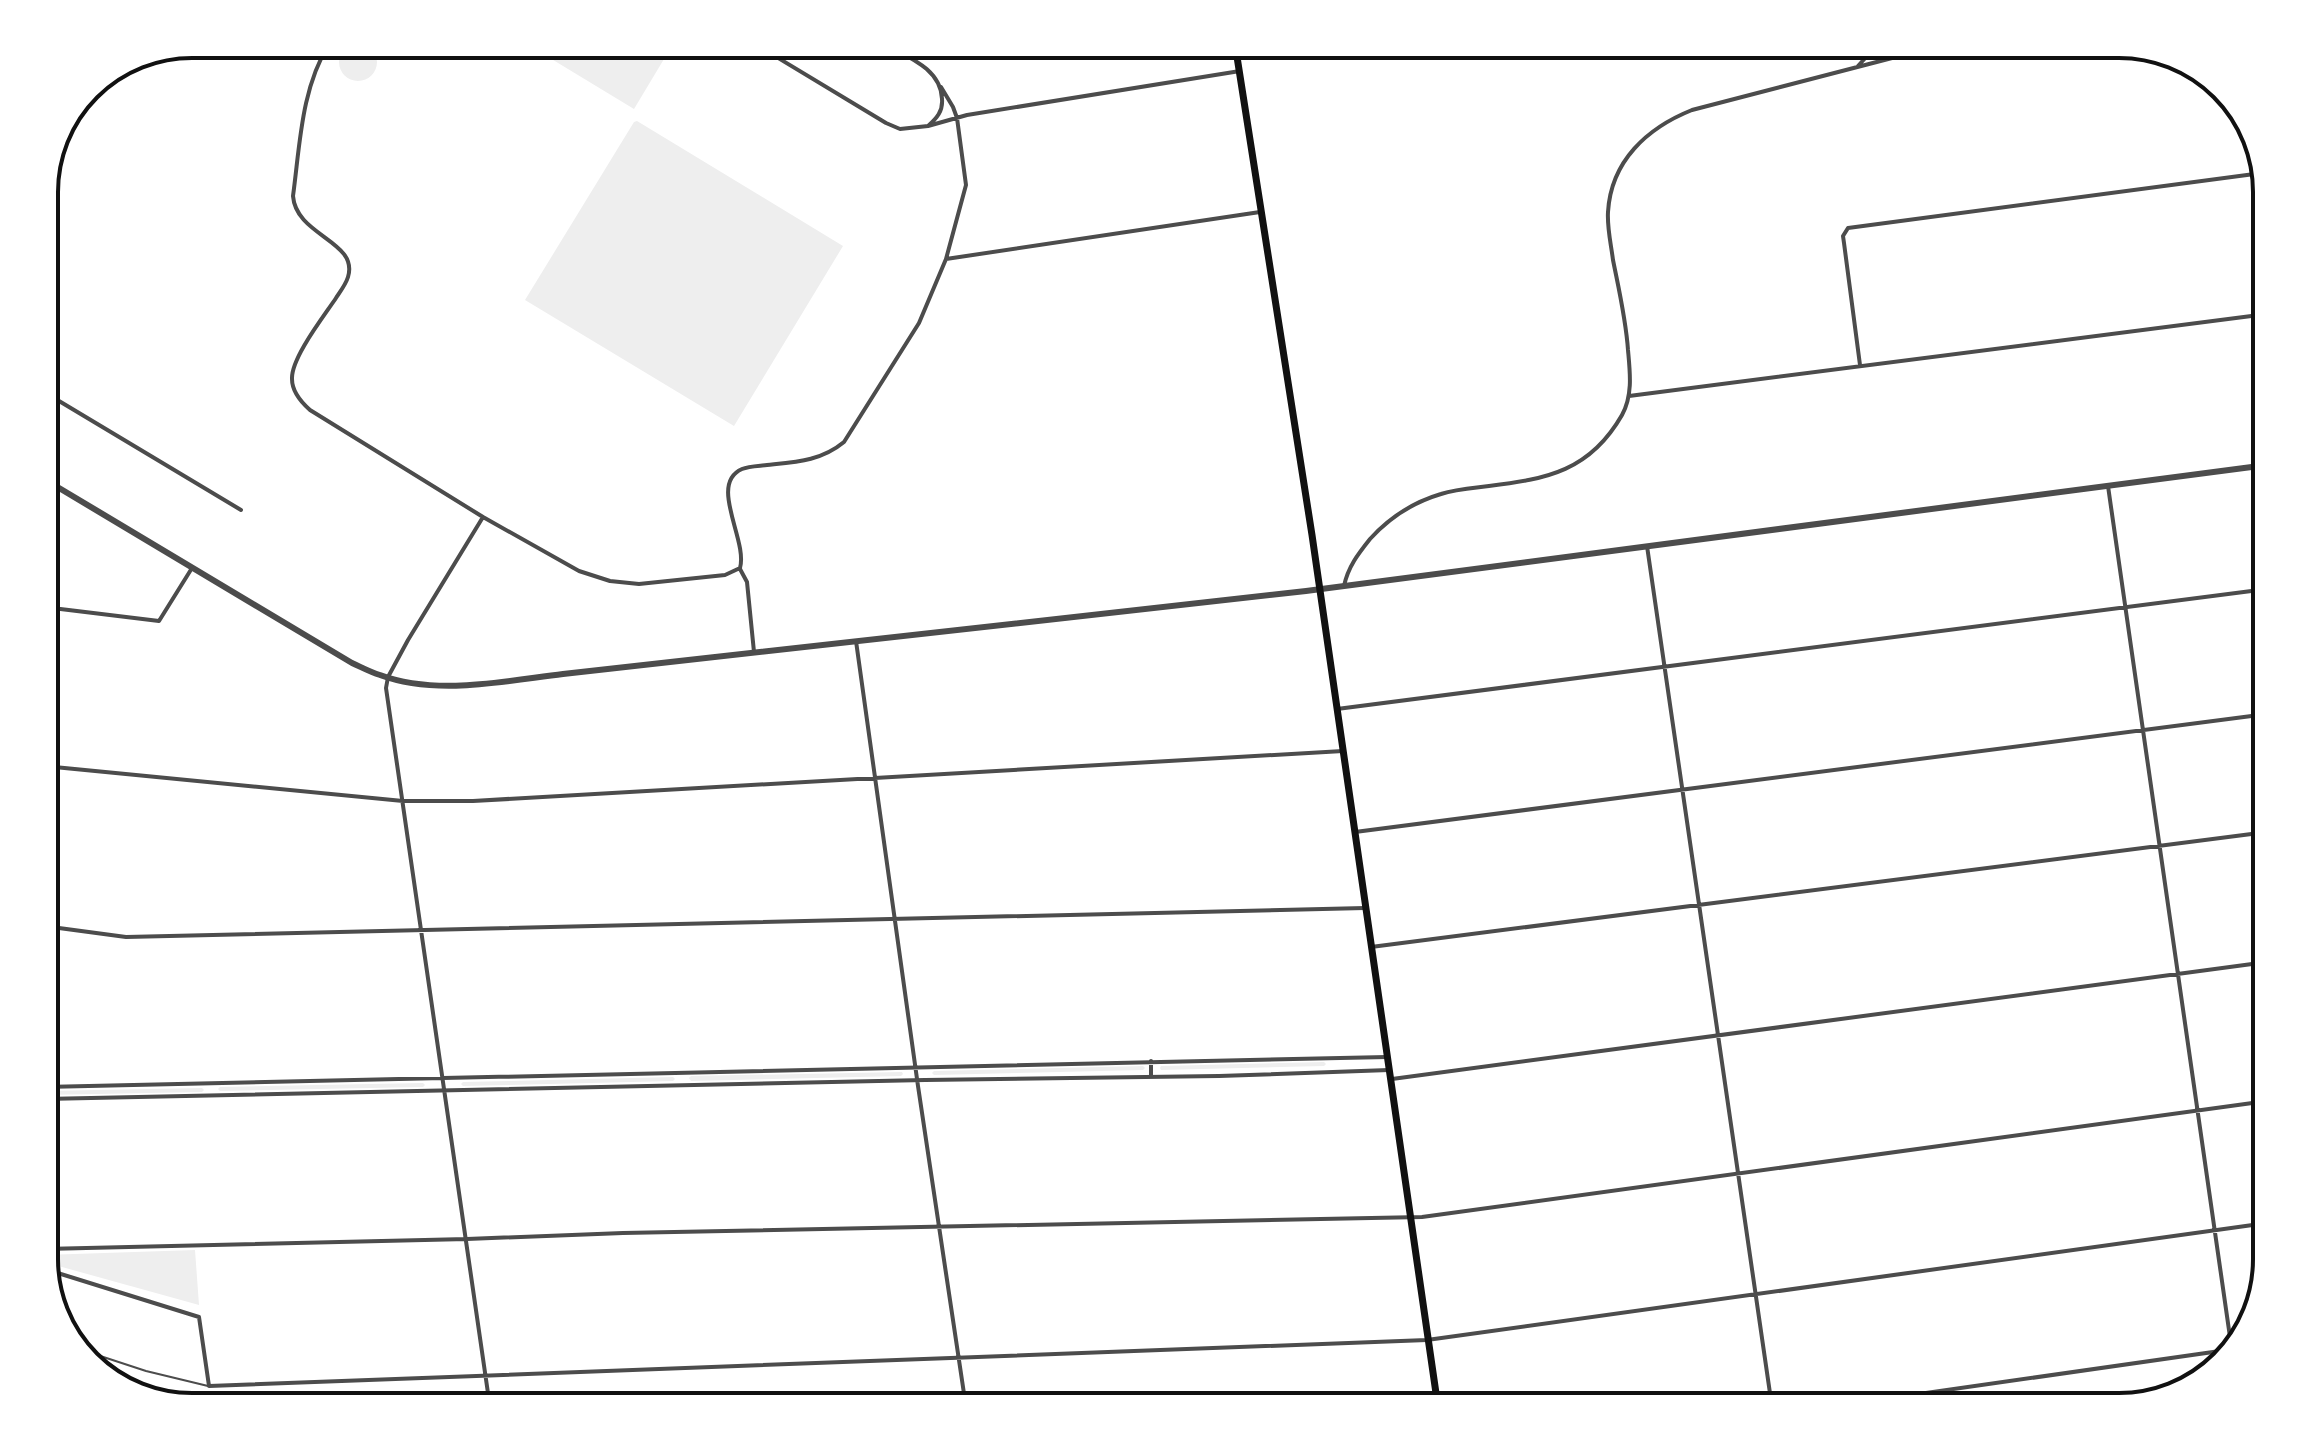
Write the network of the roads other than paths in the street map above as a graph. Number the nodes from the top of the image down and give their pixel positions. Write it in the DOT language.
graph roads {
  1 [pos="322,58"];
  2 [pos="778,58"];
  3 [pos="909,58"];
  4 [pos="1238,58"];
  5 [pos="1865,58"];
  6 [pos="1891,58"];
  7 [pos="1856,67"];
  8 [pos="1240,71"];
  9 [pos="941,87"];
  10 [pos="957,118"];
  11 [pos="928,126"];
  12 [pos="2251,174"];
  13 [pos="1262,212"];
  14 [pos="946,259"];
  15 [pos="2253,316"];
  16 [pos="1860,366"];
  17 [pos="1629,396"];
  18 [pos="58,400"];
  19 [pos="2253,467"];
  20 [pos="2108,486"];
  21 [pos="58,487"];
  22 [pos="241,510"];
  23 [pos="483,517"];
  24 [pos="1647,546"];
  25 [pos="193,566"];
  26 [pos="740,568"];
  27 [pos="1344,586"];
  28 [pos="1320,589"];
  29 [pos="2253,591"];
  30 [pos="2126,607"];
  31 [pos="58,609"];
  32 [pos="856,641"];
  33 [pos="754,652"];
  34 [pos="1665,667"];
  35 [pos="388,677"];
  36 [pos="1337,709"];
  37 [pos="2253,716"];
  38 [pos="2143,730"];
  39 [pos="1343,751"];
  40 [pos="58,767"];
  41 [pos="875,777"];
  42 [pos="1682,789"];
  43 [pos="403,801"];
  44 [pos="1355,832"];
  45 [pos="2253,834"];
  46 [pos="2159,845"];
  47 [pos="1699,904"];
  48 [pos="1366,908"];
  49 [pos="895,919"];
  50 [pos="58,928"];
  51 [pos="422,930"];
  52 [pos="1371,947"];
  53 [pos="2253,964"];
  54 [pos="2179,974"];
  55 [pos="1718,1035"];
  56 [pos="1387,1057"];
  57 [pos="1151,1061"];
  58 [pos="916,1067"];
  59 [pos="1389,1070"];
  60 [pos="682,1072"];
  61 [pos="1151,1076"];
  62 [pos="441,1077"];
  63 [pos="917,1080"];
  64 [pos="1390,1080"];
  65 [pos="211,1082"];
  66 [pos="682,1085"];
  67 [pos="58,1087"];
  68 [pos="444,1091"];
  69 [pos="212,1096"];
  70 [pos="58,1099"];
  71 [pos="2253,1103"];
  72 [pos="2198,1110"];
  73 [pos="1738,1173"];
  74 [pos="1410,1217"];
  75 [pos="2253,1225"];
  76 [pos="940,1228"];
  77 [pos="2215,1230"];
  78 [pos="467,1239"];
  79 [pos="58,1249"];
  80 [pos="59,1273"];
  81 [pos="1755,1293"];
  82 [pos="2231,1334"];
  83 [pos="1427,1340"];
  84 [pos="2216,1352"];
  85 [pos="98,1355"];
  86 [pos="958,1359"];
  87 [pos="486,1375"];
  88 [pos="209,1386"];
  89 [pos="488,1393"];
  90 [pos="964,1393"];
  91 [pos="1436,1393"];
  92 [pos="1770,1393"];
  93 [pos="1927,1393"];
  1 -- 23 [label="street"];
  2 -- 11 [label="street"];
  3 -- 9 [label="street"];
  4 -- 8 [label="main road"];
  5 -- 7 [label="street"];
  6 -- 7 [label="street"];
  7 -- 17 [label="street"];
  8 -- 10 [label="street"];
  8 -- 13 [label="main road"];
  9 -- 10 [label="street"];
  9 -- 11 [label="street"];
  10 -- 11 [label="street"];
  10 -- 14 [label="street"];
  12 -- 16 [label="street"];
  13 -- 14 [label="street"];
  13 -- 28 [label="main road"];
  14 -- 26 [label="street"];
  15 -- 16 [label="street"];
  16 -- 17 [label="street"];
  17 -- 27 [label="street"];
  18 -- 22 [label="street"];
  19 -- 20 [label="street"];
  20 -- 24 [label="street"];
  20 -- 30 [label="street"];
  21 -- 25 [label="street"];
  23 -- 26 [label="street"];
  23 -- 35 [label="street"];
  24 -- 27 [label="street"];
  24 -- 34 [label="street"];
  25 -- 31 [label="street"];
  25 -- 35 [label="street"];
  26 -- 33 [label="street"];
  27 -- 28 [label="street"];
  28 -- 32 [label="street"];
  28 -- 36 [label="main road"];
  29 -- 30 [label="street"];
  30 -- 34 [label="street"];
  30 -- 38 [label="street"];
  32 -- 33 [label="street"];
  32 -- 41 [label="street"];
  33 -- 35 [label="street"];
  34 -- 36 [label="street"];
  34 -- 42 [label="street"];
  35 -- 43 [label="street"];
  36 -- 39 [label="main road"];
  37 -- 38 [label="street"];
  38 -- 42 [label="street"];
  38 -- 46 [label="street"];
  39 -- 41 [label="street"];
  39 -- 44 [label="main road"];
  40 -- 43 [label="street"];
  41 -- 43 [label="street"];
  41 -- 49 [label="street"];
  42 -- 44 [label="street"];
  42 -- 47 [label="street"];
  43 -- 51 [label="street"];
  44 -- 48 [label="main road"];
  45 -- 46 [label="street"];
  46 -- 47 [label="street"];
  46 -- 54 [label="street"];
  47 -- 52 [label="street"];
  47 -- 55 [label="street"];
  48 -- 49 [label="street"];
  48 -- 52 [label="main road"];
  49 -- 51 [label="street"];
  49 -- 58 [label="street"];
  50 -- 51 [label="street"];
  51 -- 62 [label="street"];
  52 -- 56 [label="main road"];
  53 -- 54 [label="street"];
  54 -- 55 [label="street"];
  54 -- 72 [label="street"];
  55 -- 64 [label="street"];
  55 -- 73 [label="street"];
  56 -- 57 [label="street"];
  56 -- 59 [label="main road"];
  57 -- 58 [label="street"];
  57 -- 61 [label="street"];
  58 -- 60 [label="street"];
  58 -- 63 [label="street"];
  59 -- 61 [label="street"];
  59 -- 64 [label="main road"];
  60 -- 62 [label="street"];
  60 -- 66 [label="street"];
  61 -- 63 [label="street"];
  62 -- 65 [label="street"];
  62 -- 68 [label="street"];
  63 -- 66 [label="street"];
  63 -- 76 [label="street"];
  64 -- 74 [label="main road"];
  65 -- 67 [label="street"];
  65 -- 69 [label="street"];
  66 -- 68 [label="street"];
  68 -- 69 [label="street"];
  68 -- 78 [label="street"];
  69 -- 70 [label="street"];
  71 -- 72 [label="street"];
  72 -- 73 [label="street"];
  72 -- 77 [label="street"];
  73 -- 74 [label="street"];
  73 -- 81 [label="street"];
  74 -- 76 [label="street"];
  74 -- 83 [label="main road"];
  75 -- 77 [label="street"];
  76 -- 78 [label="street"];
  76 -- 86 [label="street"];
  77 -- 81 [label="street"];
  77 -- 82 [label="street"];
  78 -- 79 [label="street"];
  78 -- 87 [label="street"];
  80 -- 88 [label="street"];
  81 -- 83 [label="street"];
  81 -- 92 [label="street"];
  83 -- 86 [label="street"];
  83 -- 91 [label="main road"];
  84 -- 93 [label="street"];
  85 -- 88 [label="lane"];
  86 -- 87 [label="street"];
  86 -- 90 [label="street"];
  87 -- 88 [label="street"];
  87 -- 89 [label="street"];
}
